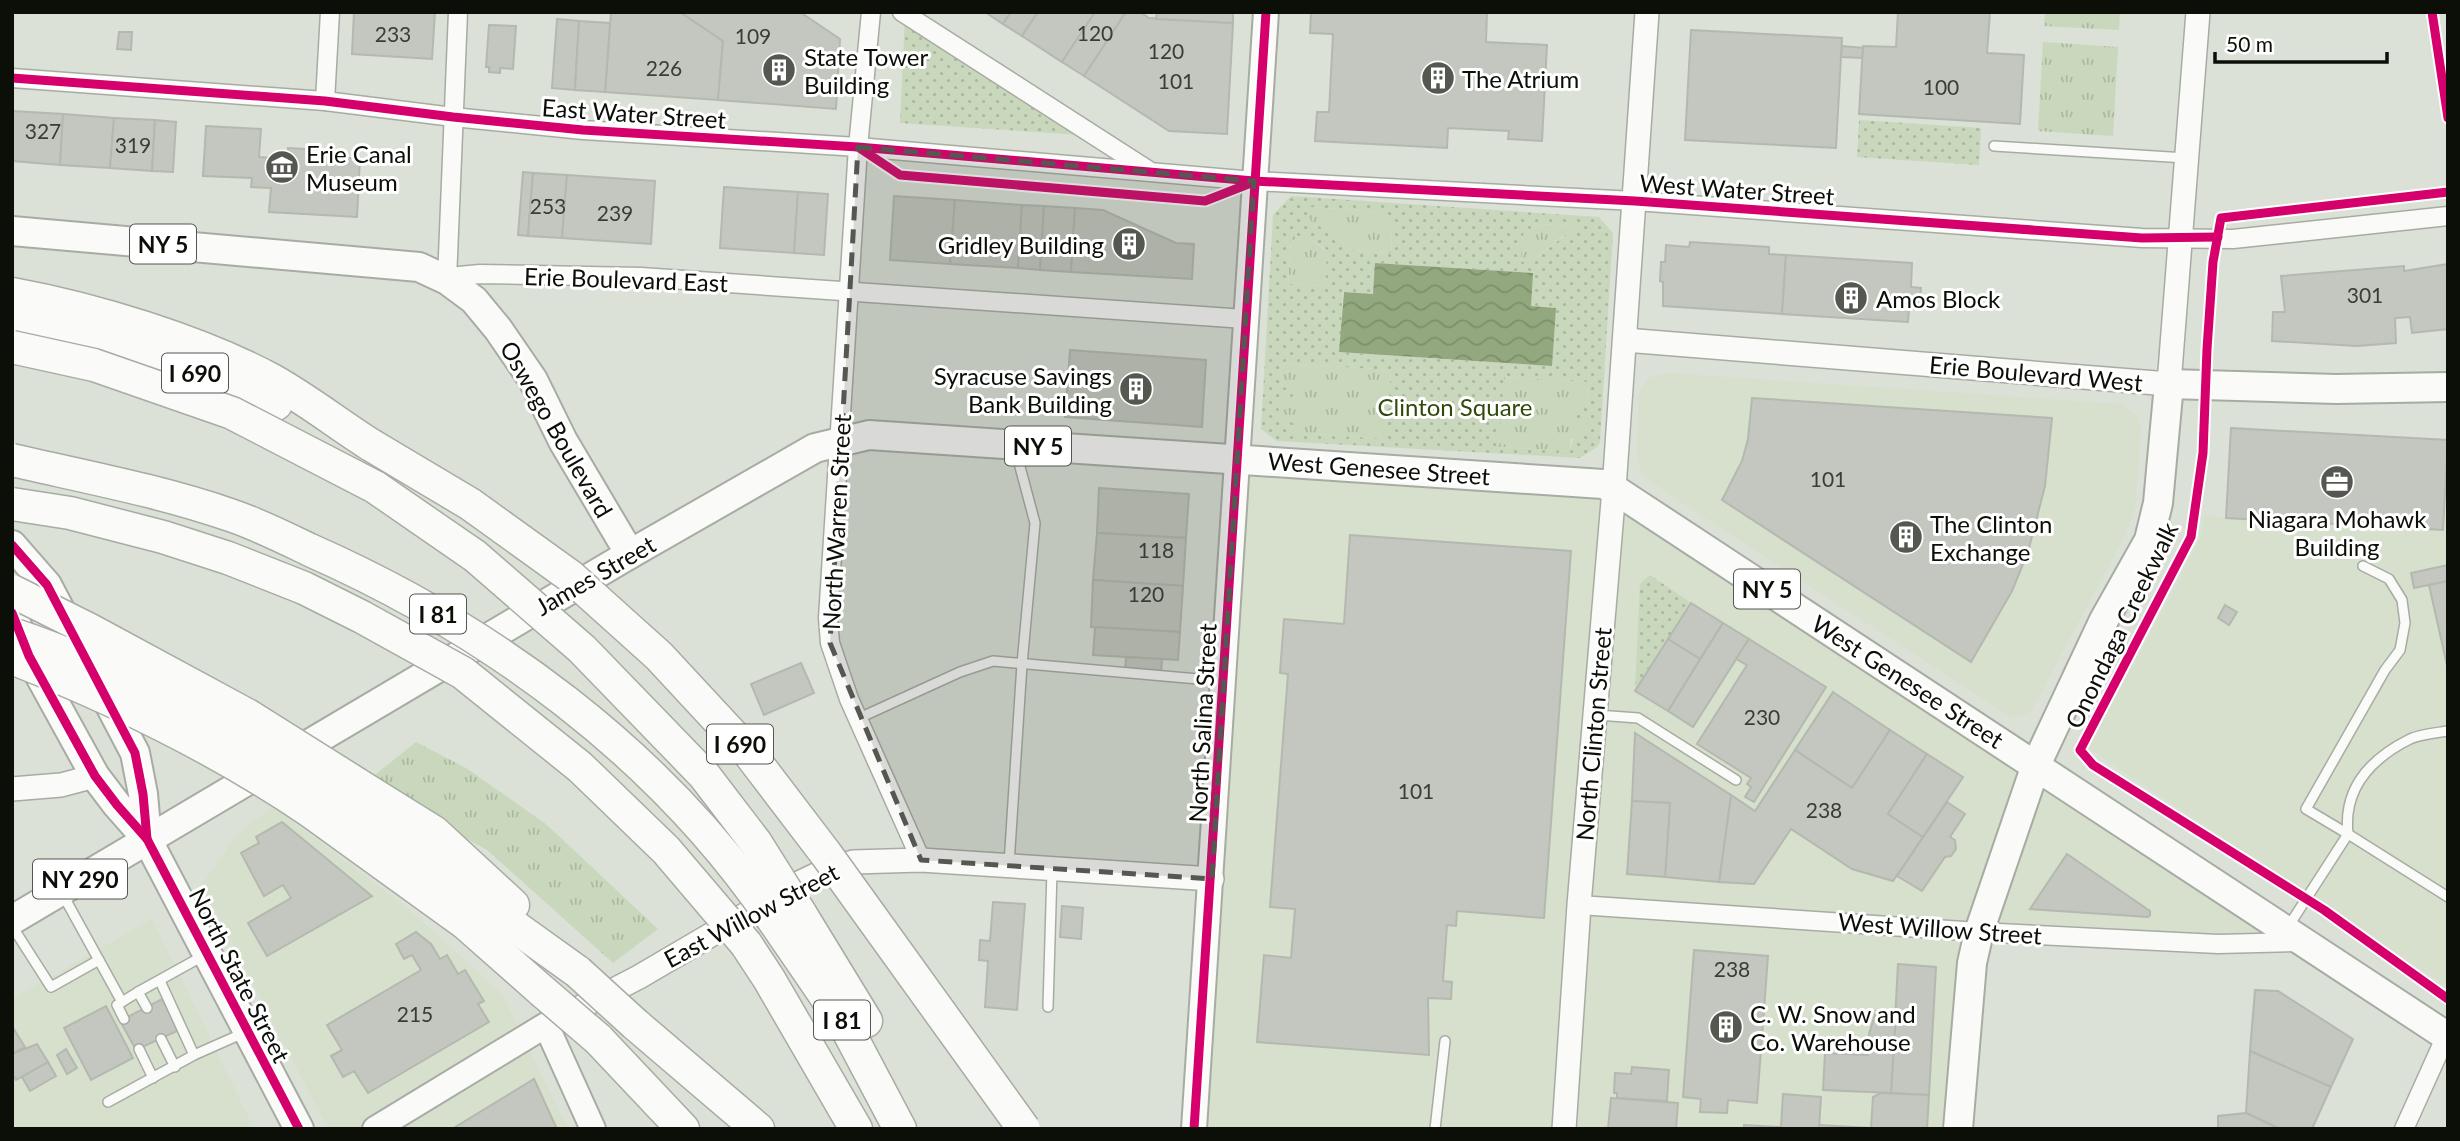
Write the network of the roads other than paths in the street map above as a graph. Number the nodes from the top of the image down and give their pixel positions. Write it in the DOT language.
graph roads {
  1 [pos="330,12"];
  2 [pos="458,12"];
  3 [pos="871,12"];
  4 [pos="902,12"];
  5 [pos="1266,12"];
  6 [pos="1647,12"];
  7 [pos="2198,12"];
  8 [pos="12,78"];
  9 [pos="325,102"];
  10 [pos="453,117"];
  11 [pos="1994,146"];
  12 [pos="858,147"];
  13 [pos="2186,158"];
  14 [pos="1151,172"];
  15 [pos="1254,181"];
  16 [pos="1635,201"];
  17 [pos="2448,216"];
  18 [pos="12,231"];
  19 [pos="2179,238"];
  20 [pos="447,280"];
  21 [pos="848,291"];
  22 [pos="12,294"];
  23 [pos="1245,319"];
  24 [pos="12,325"];
  25 [pos="1625,340"];
  26 [pos="12,347"];
  27 [pos="2169,384"];
  28 [pos="2448,387"];
  29 [pos="839,441"];
  30 [pos="1014,444"];
  31 [pos="371,445"];
  32 [pos="1237,458"];
  33 [pos="12,460"];
  34 [pos="1614,489"];
  35 [pos="12,504"];
  36 [pos="12,545"];
  37 [pos="630,554"];
  38 [pos="2363,566"];
  39 [pos="12,591"];
  40 [pos="12,613"];
  41 [pos="12,634"];
  42 [pos="12,657"];
  43 [pos="1023,664"];
  44 [pos="1223,681"];
  45 [pos="1595,715"];
  46 [pos="858,719"];
  47 [pos="2448,731"];
  48 [pos="2036,765"];
  49 [pos="94,776"];
  50 [pos="1735,780"];
  51 [pos="12,789"];
  52 [pos="334,797"];
  53 [pos="2348,834"];
  54 [pos="148,839"];
  55 [pos="920,860"];
  56 [pos="1009,866"];
  57 [pos="1052,869"];
  58 [pos="1212,879"];
  59 [pos="61,891"];
  60 [pos="2448,897"];
  61 [pos="1579,905"];
  62 [pos="786,915"];
  63 [pos="12,920"];
  64 [pos="12,926"];
  65 [pos="1979,932"];
  66 [pos="2294,937"];
  67 [pos="207,953"];
  68 [pos="99,960"];
  69 [pos="160,981"];
  70 [pos="138,992"];
  71 [pos="122,1002"];
  72 [pos="1048,1007"];
  73 [pos="147,1008"];
  74 [pos="124,1019"];
  75 [pos="546,1026"];
  76 [pos="247,1032"];
  77 [pos="2447,1036"];
  78 [pos="161,1039"];
  79 [pos="1445,1041"];
  80 [pos="139,1049"];
  81 [pos="194,1055"];
  82 [pos="175,1067"];
  83 [pos="153,1078"];
  84 [pos="108,1102"];
  85 [pos="299,1129"];
  86 [pos="375,1129"];
  87 [pos="593,1129"];
  88 [pos="683,1129"];
  89 [pos="758,1129"];
  90 [pos="856,1129"];
  91 [pos="901,1129"];
  92 [pos="1024,1129"];
  93 [pos="1194,1129"];
  94 [pos="1435,1129"];
  95 [pos="1564,1129"];
  96 [pos="1958,1129"];
  97 [pos="2404,1129"];
  1 -- 9 [label="street"];
  2 -- 10 [label="street"];
  3 -- 12 [label="street, North Warren Street"];
  4 -- 14 [label="street"];
  5 -- 15 [label="main road, North Salina Street"];
  6 -- 16 [label="street, North Clinton Street"];
  7 -- 13 [label="street"];
  8 -- 9 [label="street, East Water Street"];
  9 -- 10 [label="street, East Water Street"];
  10 -- 12 [label="street, East Water Street"];
  10 -- 20 [label="street"];
  11 -- 13 [label="lane"];
  12 -- 14 [label="street, East Water Street"];
  12 -- 21 [label="street, North Warren Street"];
  13 -- 19 [label="street"];
  14 -- 15 [label="street, East Water Street"];
  15 -- 16 [label="street, West Water Street"];
  15 -- 23 [label="main road, North Salina Street"];
  16 -- 19 [label="street, West Water Street"];
  16 -- 25 [label="street, North Clinton Street"];
  17 -- 19 [label="street, West Water Street"];
  18 -- 20 [label="main road, NY 5"];
  19 -- 27 [label="street"];
  20 -- 21 [label="street, Erie Boulevard East"];
  20 -- 37 [label="main road, Oswego Boulevard / NY 5"];
  21 -- 23 [label="street, Erie Boulevard East"];
  21 -- 29 [label="street, North Warren Street"];
  22 -- 31 [label="highway"];
  23 -- 32 [label="main road, North Salina Street"];
  24 -- 31 [label="highway, I 690"];
  25 -- 27 [label="street, Erie Boulevard West"];
  25 -- 34 [label="street, North Clinton Street"];
  26 -- 62 [label="highway, bridge"];
  27 -- 28 [label="main road, Erie Boulevard West"];
  27 -- 48 [label="main road"];
  29 -- 30 [label="main road, James Street / NY 5"];
  29 -- 37 [label="main road, James Street / NY 5"];
  29 -- 46 [label="street, North Warren Street"];
  30 -- 32 [label="main road, James Street / NY 5"];
  30 -- 43 [label="lane"];
  31 -- 92 [label="highway, I 690, bridge"];
  32 -- 34 [label="main road, West Genesee Street / NY 5"];
  32 -- 44 [label="main road, North Salina Street"];
  33 -- 62 [label="highway, I 81, bridge"];
  34 -- 45 [label="street, North Clinton Street"];
  34 -- 48 [label="main road, West Genesee Street / NY 5"];
  35 -- 90 [label="highway, I 81, bridge"];
  36 -- 54 [label="main road, North State Street"];
  37 -- 54 [label="main road, James Street"];
  38 -- 53 [label="lane"];
  39 -- 52 [label="highway, bridge"];
  40 -- 49 [label="main road, North State Street"];
  41 -- 52 [label="highway, bridge"];
  42 -- 52 [label="highway, bridge"];
  43 -- 44 [label="lane"];
  43 -- 46 [label="lane"];
  43 -- 56 [label="lane"];
  44 -- 58 [label="main road, North Salina Street"];
  45 -- 50 [label="lane"];
  45 -- 61 [label="street, North Clinton Street"];
  46 -- 55 [label="street, North Warren Street"];
  47 -- 53 [label="lane"];
  48 -- 65 [label="main road"];
  48 -- 66 [label="main road, West Genesee Street / NY 5"];
  49 -- 51 [label="street"];
  49 -- 54 [label="main road, North State Street"];
  52 -- 88 [label="highway, bridge"];
  52 -- 89 [label="highway, bridge"];
  53 -- 60 [label="lane"];
  53 -- 66 [label="lane"];
  54 -- 59 [label="main road, James Street / NY 290"];
  54 -- 67 [label="main road, North State Street"];
  55 -- 56 [label="street, East Willow Street"];
  55 -- 75 [label="street, East Willow Street"];
  56 -- 57 [label="street, East Willow Street"];
  57 -- 58 [label="street, East Willow Street"];
  57 -- 72 [label="lane"];
  58 -- 93 [label="main road, North Salina Street"];
  59 -- 63 [label="main road, James Street / NY 290"];
  59 -- 68 [label="lane"];
  61 -- 65 [label="street, West Willow Street"];
  61 -- 95 [label="street, North Clinton Street"];
  62 -- 91 [label="highway, I 81"];
  64 -- 68 [label="lane"];
  65 -- 66 [label="street, West Willow Street"];
  65 -- 96 [label="main road"];
  66 -- 77 [label="main road, West Genesee Street / NY 5"];
  67 -- 69 [label="lane"];
  67 -- 76 [label="main road, North State Street"];
  68 -- 71 [label="lane"];
  69 -- 70 [label="lane"];
  69 -- 81 [label="lane"];
  70 -- 71 [label="lane"];
  70 -- 73 [label="lane"];
  71 -- 74 [label="lane"];
  75 -- 86 [label="main road, East Willow Street"];
  75 -- 87 [label="main road"];
  76 -- 81 [label="lane"];
  76 -- 85 [label="main road, North State Street"];
  77 -- 97 [label="street"];
  78 -- 82 [label="lane"];
  79 -- 94 [label="lane"];
  80 -- 83 [label="lane"];
  81 -- 82 [label="lane"];
  82 -- 83 [label="lane"];
  83 -- 84 [label="lane"];
}
